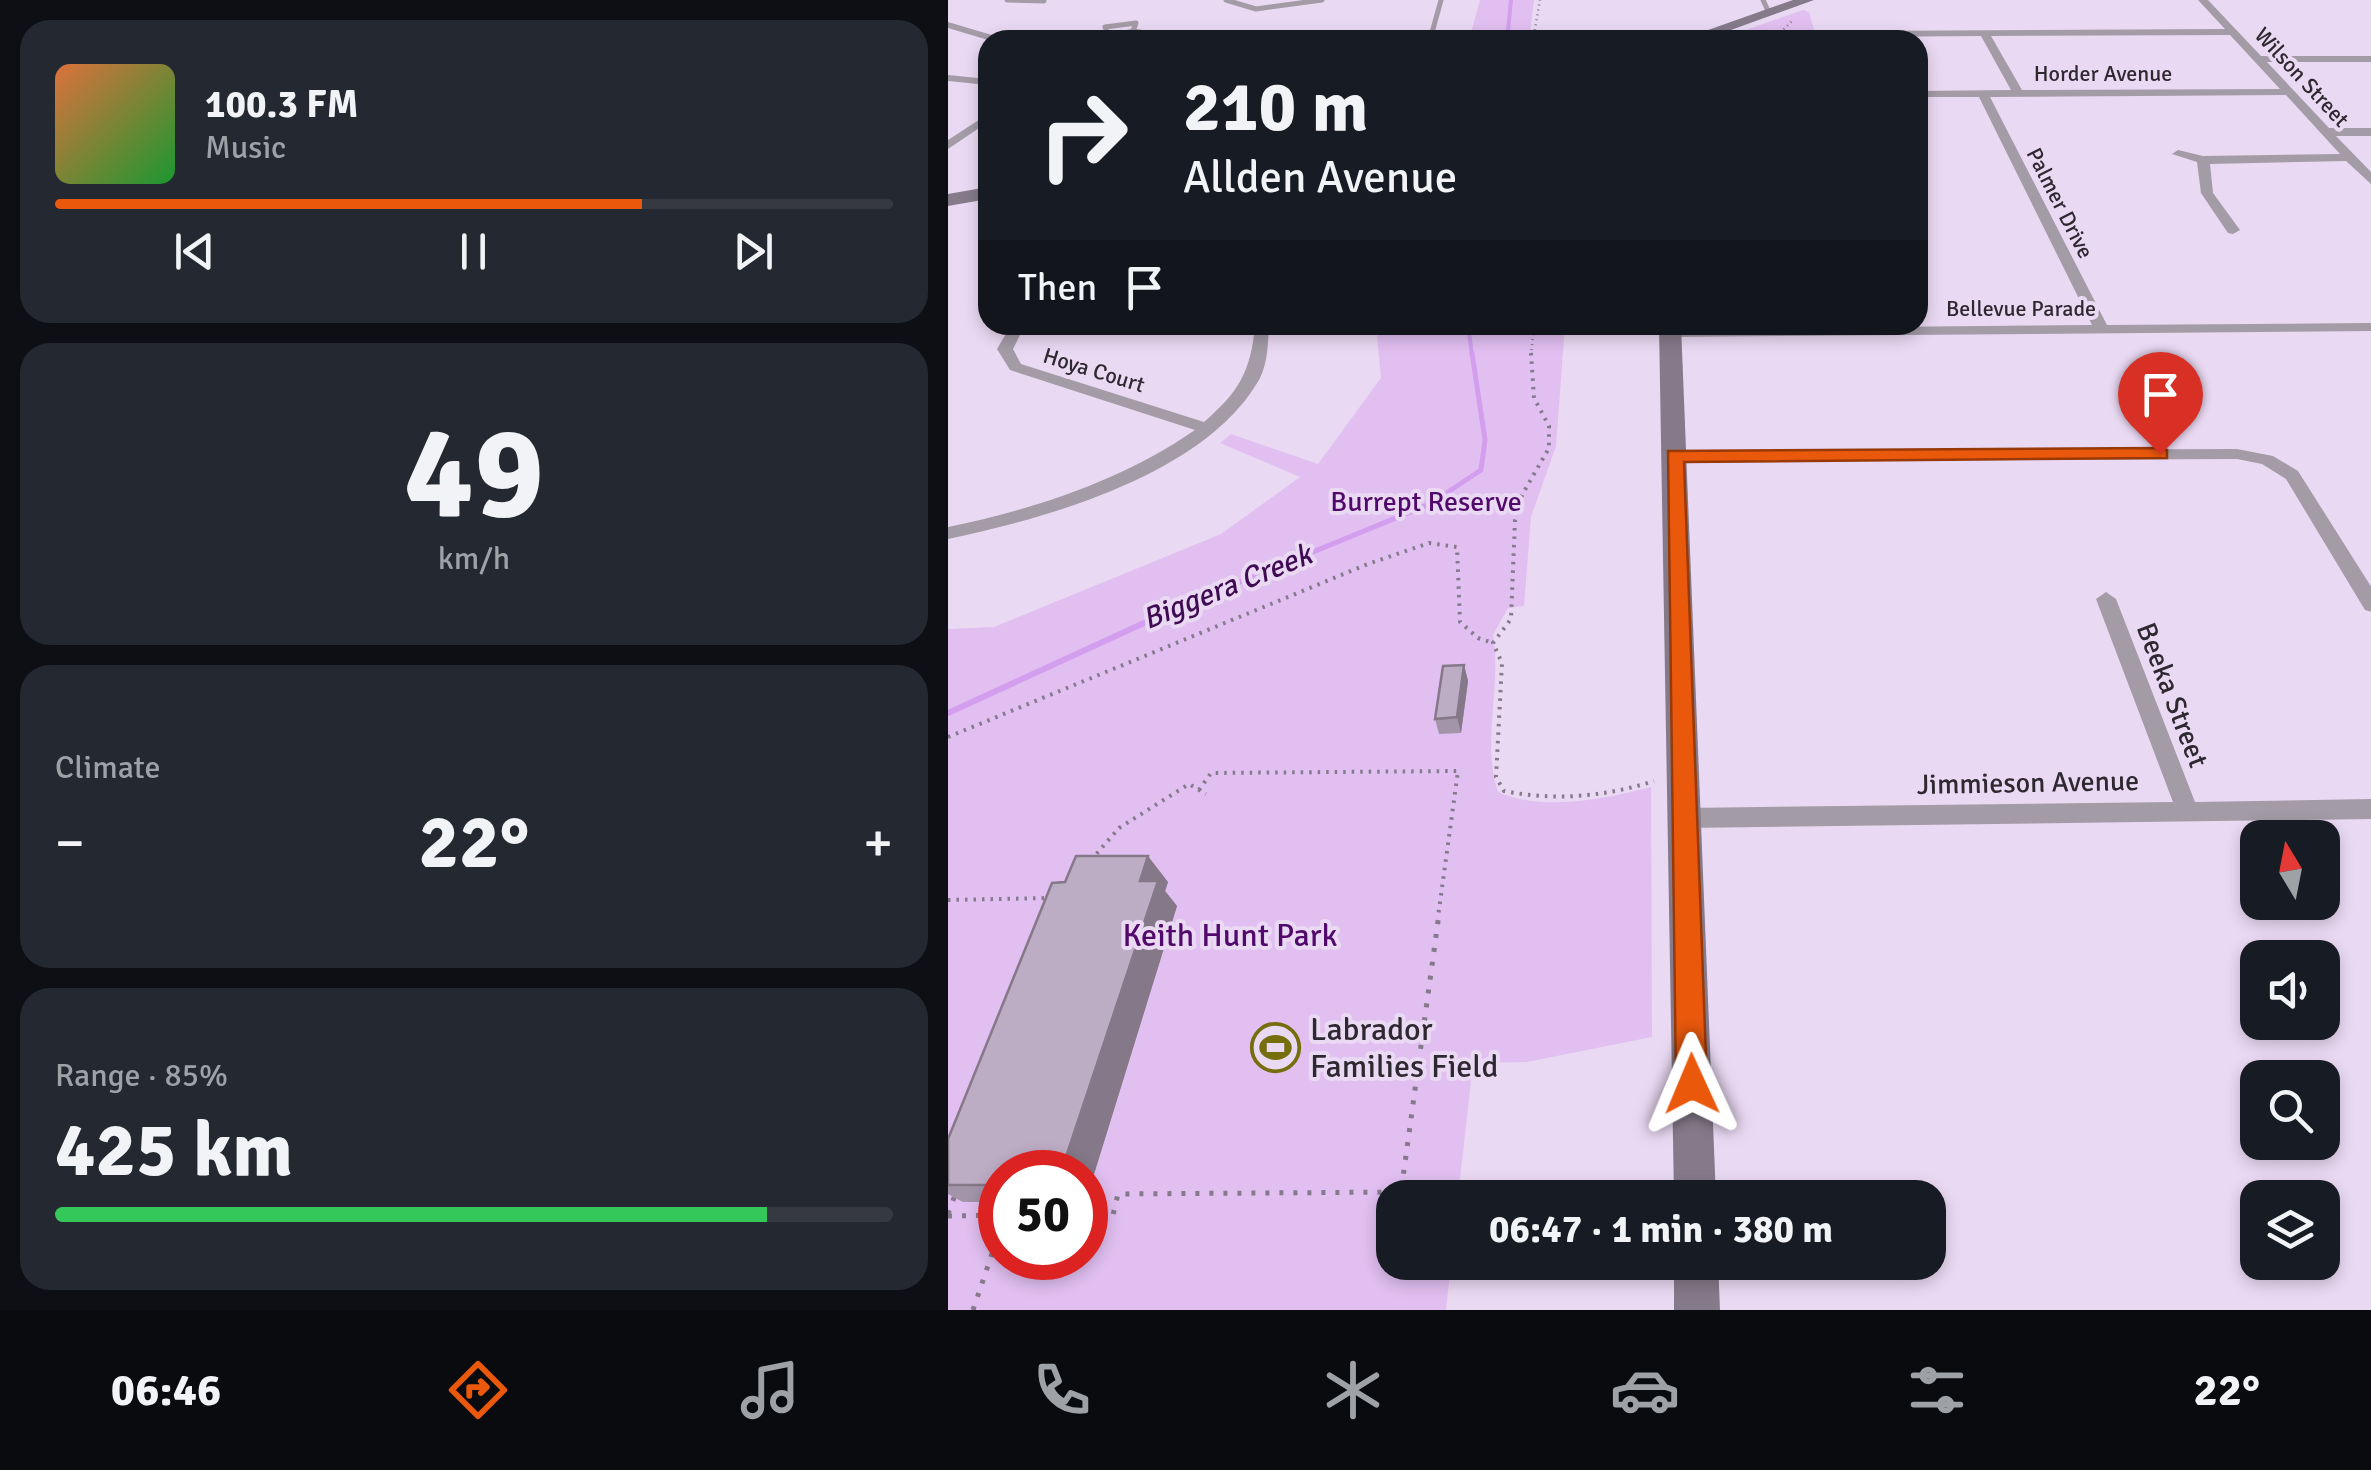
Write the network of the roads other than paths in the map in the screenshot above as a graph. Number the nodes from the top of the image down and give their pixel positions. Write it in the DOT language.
graph roads {
  1 [pos="1006,0"];
  2 [pos="1226,0"];
  3 [pos="1322,0"];
  4 [pos="1441,0"];
  5 [pos="1807,0"];
  6 [pos="2203,0"];
  7 [pos="1044,2"];
  8 [pos="1766,7"];
  9 [pos="948,25"];
  10 [pos="961,30"];
  11 [pos="1106,30"];
  12 [pos="1134,30"];
  13 [pos="1433,30"];
  14 [pos="1720,30"];
  15 [pos="2233,32"];
  16 [pos="948,33"];
  17 [pos="1928,34"];
  18 [pos="1985,34"];
  19 [pos="978,35"];
  20 [pos="2372,59"];
  21 [pos="2258,60"];
  22 [pos="948,78"];
  23 [pos="978,81"];
  24 [pos="2288,92"];
  25 [pos="1928,94"];
  26 [pos="1983,94"];
  27 [pos="2019,94"];
  28 [pos="978,124"];
  29 [pos="2326,132"];
  30 [pos="2372,132"];
  31 [pos="948,145"];
  32 [pos="2178,154"];
  33 [pos="2349,158"];
  34 [pos="2204,160"];
  35 [pos="2372,181"];
  36 [pos="978,195"];
  37 [pos="948,200"];
  38 [pos="2233,230"];
  39 [pos="2372,327"];
  40 [pos="1928,329"];
  41 [pos="2102,330"];
  42 [pos="1013,335"];
  43 [pos="1260,335"];
  44 [pos="1670,335"];
  45 [pos="1206,428"];
  46 [pos="1674,456"];
  47 [pos="948,533"];
  48 [pos="2106,599"];
  49 [pos="2372,605"];
  50 [pos="2372,809"];
  51 [pos="2186,810"];
  52 [pos="1686,818"];
  53 [pos="1694,1180"];
  54 [pos="1696,1280"];
  55 [pos="1697,1310"];
  1 -- 7 [label="lane"];
  2 -- 3 [label="lane"];
  4 -- 13 [label="lane"];
  5 -- 8 [label="main road"];
  6 -- 15 [label="street, Wilson Street"];
  8 -- 14 [label="main road"];
  9 -- 10 [label="street"];
  10 -- 16 [label="street"];
  10 -- 19 [label="street"];
  11 -- 12 [label="lane"];
  15 -- 18 [label="street"];
  15 -- 21 [label="street, Wilson Street"];
  17 -- 18 [label="street"];
  18 -- 27 [label="street"];
  20 -- 21 [label="street"];
  21 -- 24 [label="street, Wilson Street"];
  22 -- 23 [label="street"];
  24 -- 27 [label="street, Horder Avenue"];
  24 -- 29 [label="street, Wilson Street"];
  25 -- 26 [label="street, Horder Avenue"];
  26 -- 27 [label="street, Horder Avenue"];
  26 -- 41 [label="street, Palmer Drive"];
  28 -- 31 [label="street"];
  29 -- 30 [label="street"];
  29 -- 33 [label="street, Wilson Street"];
  32 -- 34 [label="street"];
  33 -- 34 [label="street"];
  33 -- 35 [label="street, Wilson Street"];
  34 -- 38 [label="street"];
  36 -- 37 [label="main road"];
  39 -- 41 [label="street, Bellevue Parade"];
  40 -- 41 [label="street, Bellevue Parade"];
  42 -- 45 [label="street, Hoya Court"];
  43 -- 45 [label="street"];
  44 -- 46 [label="main road"];
  45 -- 47 [label="street"];
  46 -- 49 [label="street"];
  46 -- 52 [label="main road"];
  48 -- 51 [label="street, Beeka Street"];
  50 -- 51 [label="street, Jimmieson Avenue"];
  51 -- 52 [label="street, Jimmieson Avenue"];
  52 -- 53 [label="main road"];
  54 -- 55 [label="main road"];
}
